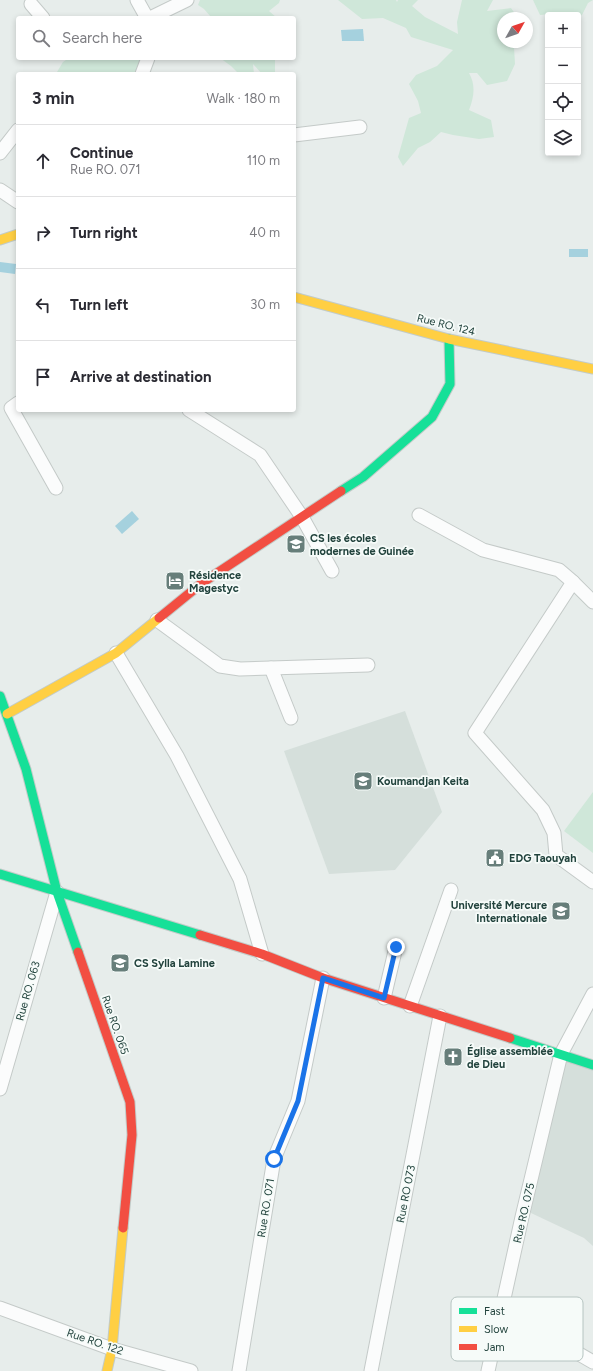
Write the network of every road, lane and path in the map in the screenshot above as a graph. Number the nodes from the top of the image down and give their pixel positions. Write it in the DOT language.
graph roads {
  1 [pos="137,0"];
  2 [pos="187,0"];
  3 [pos="31,4"];
  4 [pos="41,16"];
  5 [pos="147,16"];
  6 [pos="152,16"];
  7 [pos="147,60"];
  8 [pos="143,72"];
  9 [pos="360,127"];
  10 [pos="16,133"];
  11 [pos="296,135"];
  12 [pos="0,153"];
  13 [pos="0,190"];
  14 [pos="16,201"];
  15 [pos="16,235"];
  16 [pos="0,240"];
  17 [pos="296,298"];
  18 [pos="449,339"];
  19 [pos="593,369"];
  20 [pos="16,404"];
  21 [pos="192,412"];
  22 [pos="56,488"];
  23 [pos="419,515"];
  24 [pos="302,517"];
  25 [pos="332,571"];
  26 [pos="573,582"];
  27 [pos="593,602"];
  28 [pos="157,620"];
  29 [pos="116,653"];
  30 [pos="368,665"];
  31 [pos="271,668"];
  32 [pos="0,696"];
  33 [pos="7,714"];
  34 [pos="291,718"];
  35 [pos="0,874"];
  36 [pos="593,882"];
  37 [pos="451,890"];
  38 [pos="57,892"];
  39 [pos="396,947"];
  40 [pos="262,954"];
  41 [pos="323,978"];
  42 [pos="593,994"];
  43 [pos="384,998"];
  44 [pos="410,1006"];
  45 [pos="440,1016"];
  46 [pos="561,1054"];
  47 [pos="593,1065"];
  48 [pos="0,1089"];
  49 [pos="505,1297"];
  50 [pos="0,1308"];
  51 [pos="112,1350"];
  52 [pos="583,1356"];
  53 [pos="490,1361"];
  54 [pos="593,1362"];
  55 [pos="107,1371"];
  56 [pos="191,1371"];
  57 [pos="239,1371"];
  58 [pos="372,1371"];
  59 [pos="488,1371"];
  1 -- 5 [label="street"];
  2 -- 6 [label="street"];
  3 -- 4 [label="street"];
  7 -- 8 [label="street"];
  9 -- 11 [label="street"];
  10 -- 12 [label="street"];
  13 -- 14 [label="street"];
  15 -- 16 [label="street"];
  17 -- 18 [label="street, Rue RO. 124"];
  18 -- 19 [label="street, Rue RO. 124"];
  18 -- 24 [label="street"];
  20 -- 22 [label="street"];
  21 -- 24 [label="street"];
  23 -- 26 [label="street"];
  24 -- 25 [label="street"];
  24 -- 28 [label="street"];
  26 -- 27 [label="street"];
  26 -- 36 [label="street"];
  28 -- 29 [label="street"];
  28 -- 31 [label="street"];
  29 -- 33 [label="street"];
  29 -- 40 [label="street"];
  30 -- 31 [label="street"];
  31 -- 34 [label="street"];
  32 -- 33 [label="street, Rue RO. 065"];
  33 -- 38 [label="street, Rue RO. 065"];
  35 -- 38 [label="street"];
  37 -- 44 [label="street"];
  38 -- 40 [label="street"];
  38 -- 48 [label="street, Rue RO. 063"];
  38 -- 51 [label="street, Rue RO. 065"];
  39 -- 43 [label="street"];
  40 -- 41 [label="street"];
  41 -- 43 [label="street"];
  41 -- 57 [label="street, Rue RO. 071"];
  42 -- 46 [label="street, Rue RO. 075"];
  43 -- 44 [label="street"];
  44 -- 45 [label="street"];
  45 -- 46 [label="street"];
  45 -- 58 [label="street, Rue RO 073"];
  46 -- 47 [label="street"];
  46 -- 49 [label="street, Rue RO. 075"];
  50 -- 51 [label="street, Rue RO. 122"];
  51 -- 55 [label="street, Rue RO. 065"];
  51 -- 56 [label="street, Rue RO. 122"];
  52 -- 54 [label="street"];
  53 -- 59 [label="street, Rue RO. 075"];
}
